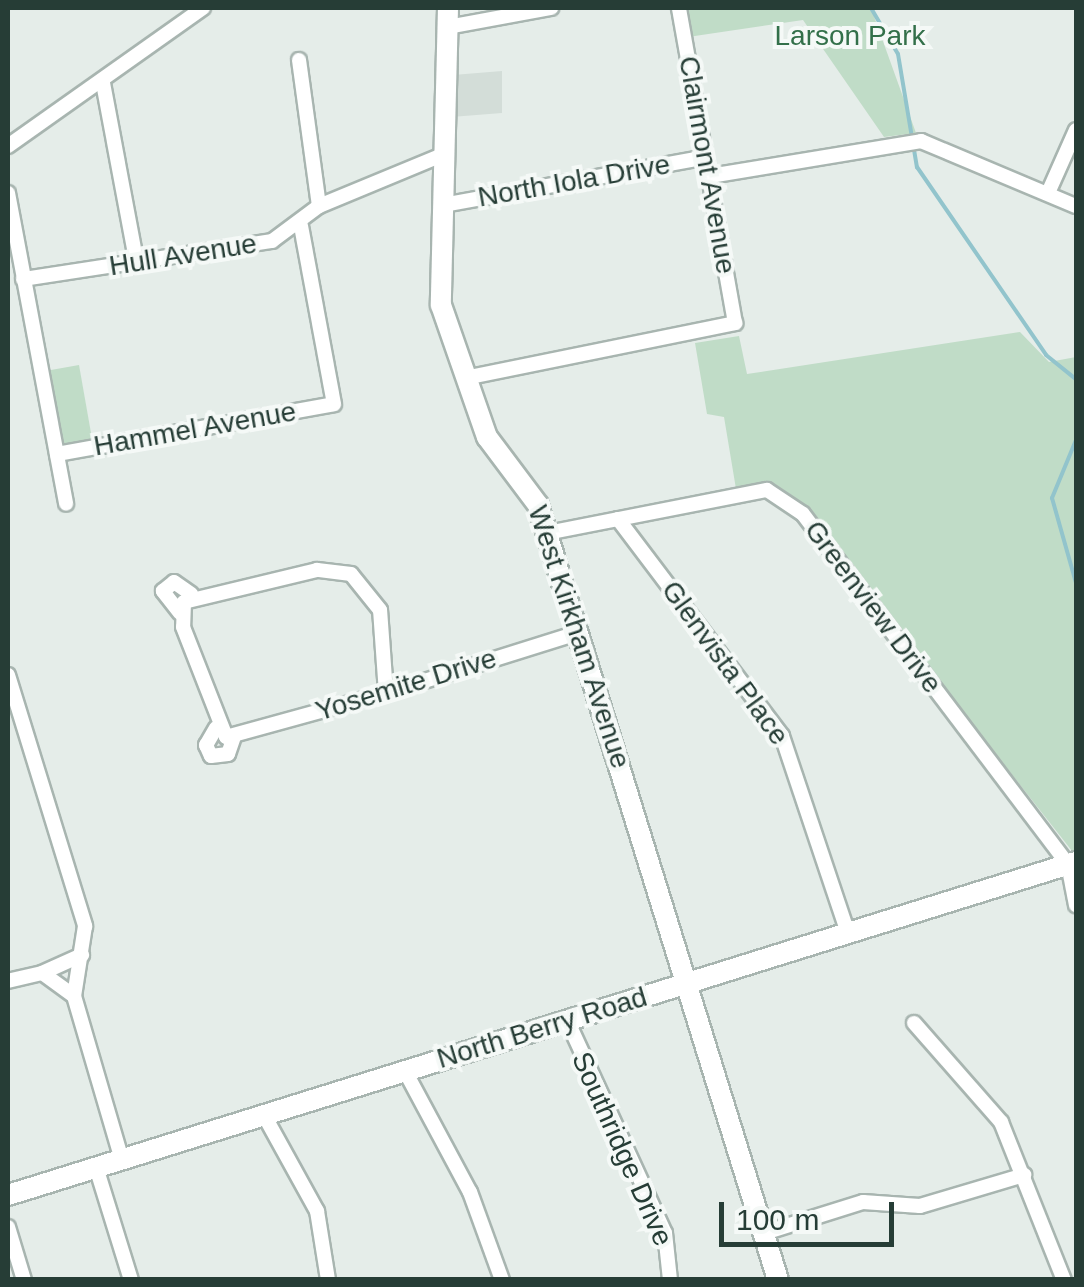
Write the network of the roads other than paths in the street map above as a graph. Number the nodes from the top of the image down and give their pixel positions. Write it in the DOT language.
graph roads {
  1 [pos="203,8"];
  2 [pos="551,8"];
  3 [pos="679,8"];
  4 [pos="448,18"];
  5 [pos="300,60"];
  6 [pos="103,83"];
  7 [pos="1076,130"];
  8 [pos="8,146"];
  9 [pos="442,155"];
  10 [pos="706,156"];
  11 [pos="710,176"];
  12 [pos="8,193"];
  13 [pos="1048,193"];
  14 [pos="442,204"];
  15 [pos="319,206"];
  16 [pos="1076,206"];
  17 [pos="302,226"];
  18 [pos="137,264"];
  19 [pos="23,279"];
  20 [pos="465,378"];
  21 [pos="56,454"];
  22 [pos="66,504"];
  23 [pos="618,519"];
  24 [pos="548,534"];
  25 [pos="191,594"];
  26 [pos="180,613"];
  27 [pos="578,633"];
  28 [pos="8,676"];
  29 [pos="386,692"];
  30 [pos="1072,863"];
  31 [pos="1076,905"];
  32 [pos="848,933"];
  33 [pos="82,955"];
  34 [pos="42,973"];
  35 [pos="8,981"];
  36 [pos="687,982"];
  37 [pos="74,996"];
  38 [pos="567,1020"];
  39 [pos="914,1023"];
  40 [pos="405,1071"];
  41 [pos="264,1115"];
  42 [pos="122,1160"];
  43 [pos="96,1168"];
  44 [pos="1024,1174"];
  45 [pos="8,1196"];
  46 [pos="8,1227"];
  47 [pos="764,1233"];
  48 [pos="24,1280"];
  49 [pos="130,1280"];
  50 [pos="328,1280"];
  51 [pos="502,1280"];
  52 [pos="670,1280"];
  53 [pos="778,1280"];
  54 [pos="1064,1280"];
  1 -- 6 [label="street"];
  2 -- 4 [label="street"];
  3 -- 10 [label="street, Clairmont Avenue"];
  4 -- 9 [label="street, West Kirkham Avenue"];
  5 -- 15 [label="street"];
  6 -- 8 [label="street"];
  6 -- 18 [label="street"];
  7 -- 13 [label="street"];
  9 -- 14 [label="street, West Kirkham Avenue"];
  9 -- 15 [label="street, Hull Avenue"];
  10 -- 11 [label="street, Clairmont Avenue"];
  10 -- 14 [label="street, North Iola Drive"];
  11 -- 13 [label="street"];
  11 -- 20 [label="street, Clairmont Avenue"];
  12 -- 19 [label="street"];
  13 -- 16 [label="street"];
  14 -- 20 [label="street, West Kirkham Avenue"];
  15 -- 17 [label="street, Hull Avenue"];
  17 -- 18 [label="street, Hull Avenue"];
  17 -- 21 [label="street, Hammel Avenue"];
  18 -- 19 [label="street, Hull Avenue"];
  19 -- 21 [label="street"];
  20 -- 24 [label="street, West Kirkham Avenue"];
  21 -- 22 [label="street"];
  23 -- 24 [label="street, Greenview Drive"];
  23 -- 30 [label="street, Greenview Drive"];
  23 -- 32 [label="street, Glenvista Place"];
  24 -- 27 [label="street, West Kirkham Avenue"];
  25 -- 26 [label="street"];
  25 -- 26 [label="street"];
  25 -- 29 [label="street"];
  26 -- 29 [label="street, Yosemite Drive"];
  27 -- 29 [label="street, Yosemite Drive"];
  27 -- 36 [label="street, West Kirkham Avenue"];
  28 -- 33 [label="street"];
  30 -- 31 [label="street"];
  30 -- 32 [label="street, North Berry Road"];
  32 -- 36 [label="street, North Berry Road"];
  33 -- 34 [label="street"];
  33 -- 37 [label="street"];
  34 -- 35 [label="street"];
  34 -- 37 [label="street"];
  36 -- 38 [label="street, North Berry Road"];
  36 -- 47 [label="street, West Kirkham Avenue"];
  37 -- 42 [label="street"];
  38 -- 40 [label="street, North Berry Road"];
  38 -- 52 [label="street, Southridge Drive"];
  39 -- 44 [label="street"];
  40 -- 41 [label="street, North Berry Road"];
  40 -- 51 [label="street"];
  41 -- 42 [label="street, North Berry Road"];
  41 -- 50 [label="street"];
  42 -- 43 [label="street, North Berry Road"];
  43 -- 45 [label="street, North Berry Road"];
  43 -- 49 [label="street"];
  44 -- 47 [label="street"];
  44 -- 54 [label="street"];
  46 -- 48 [label="street"];
  47 -- 53 [label="street, West Kirkham Avenue"];
}
